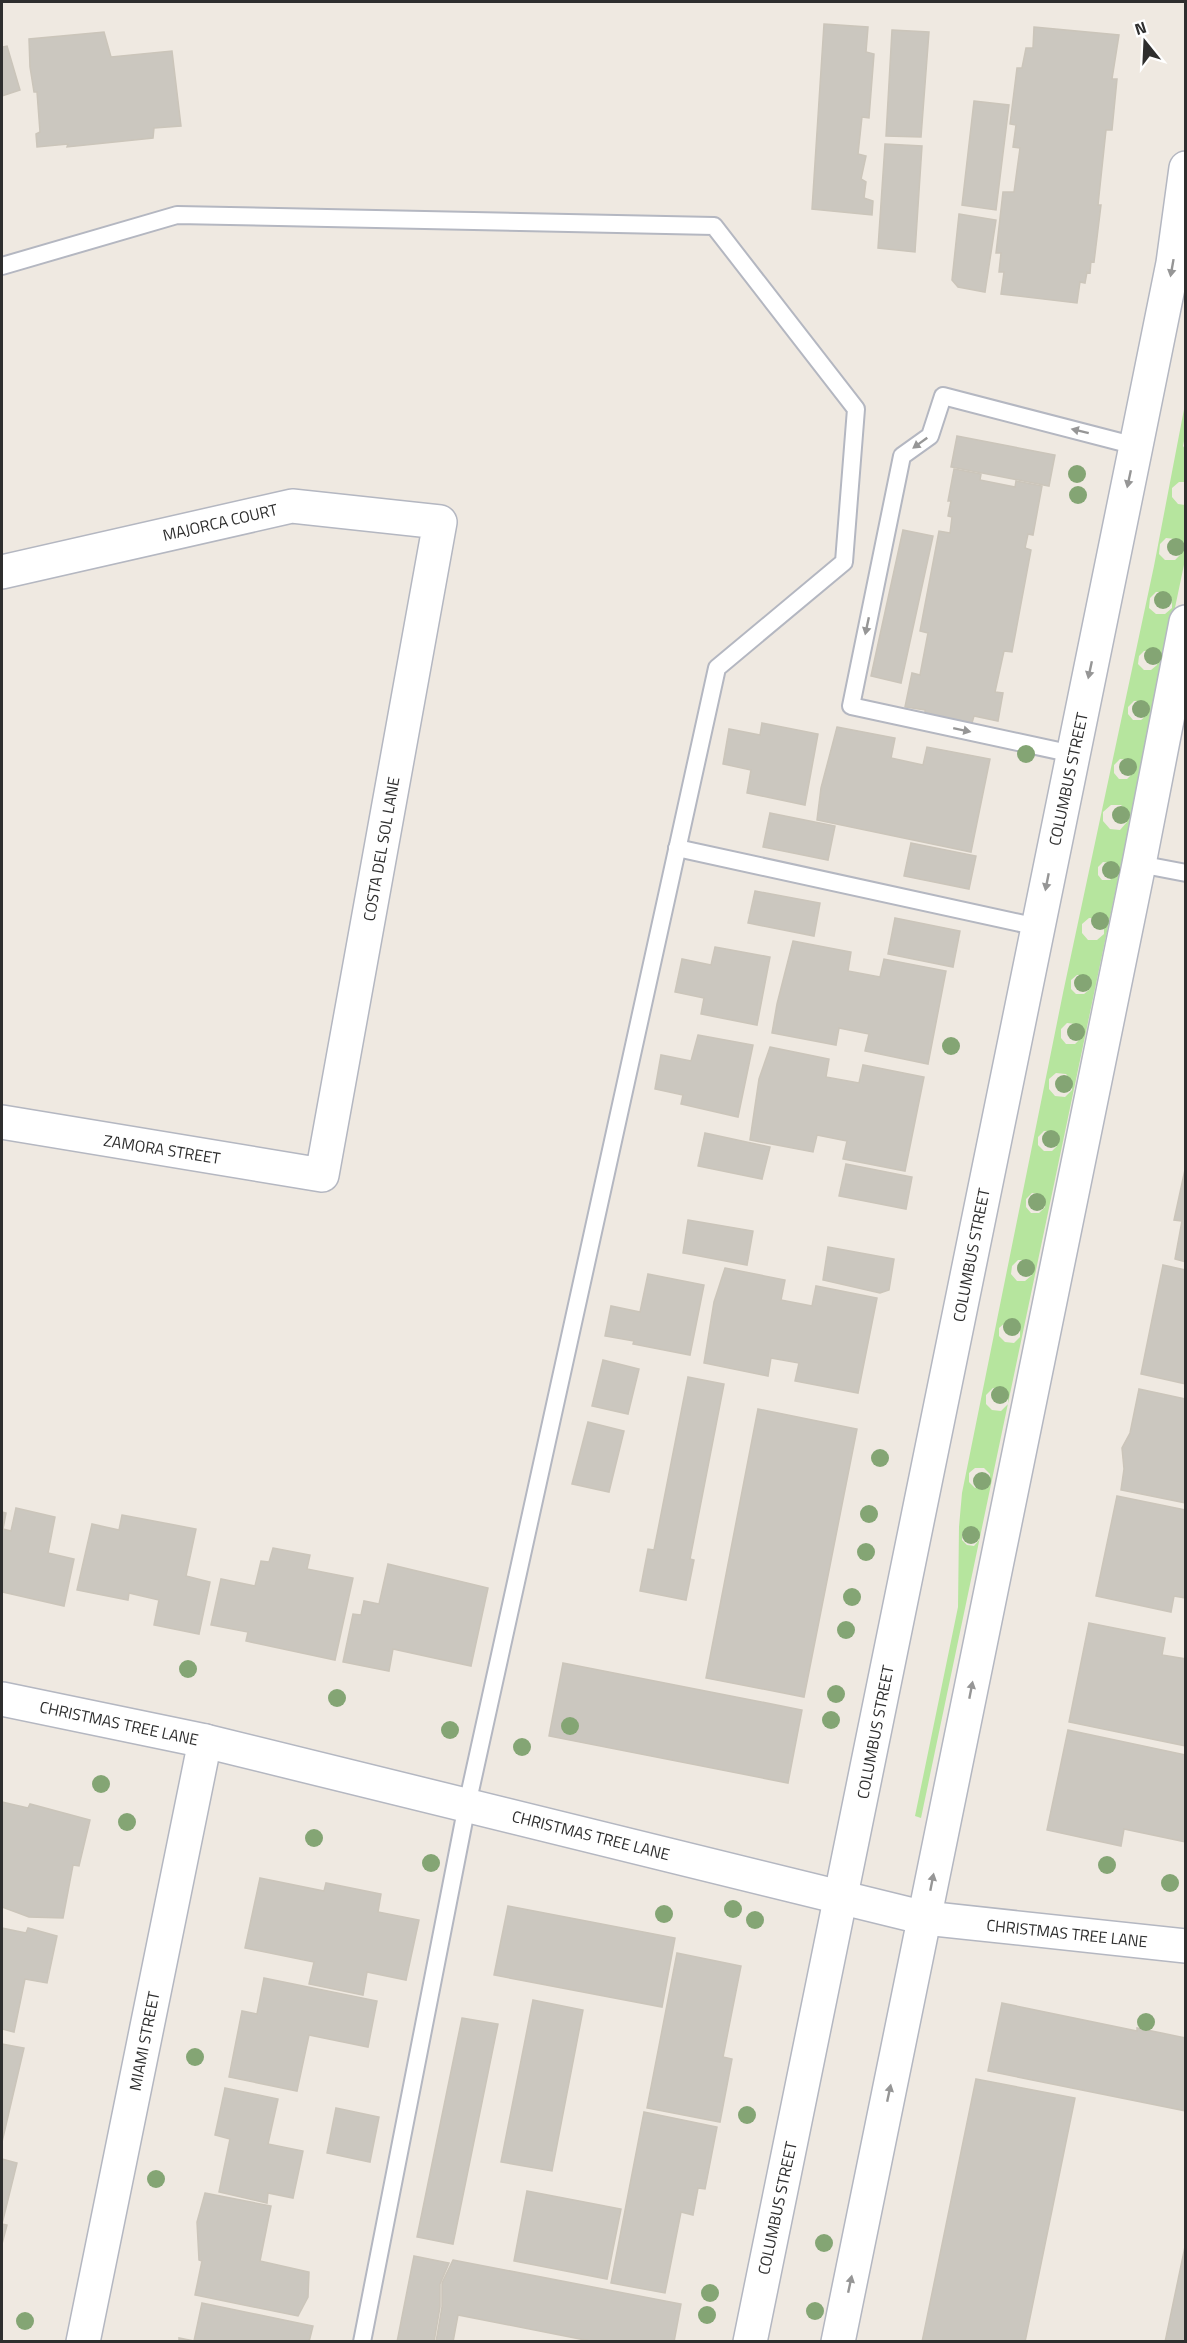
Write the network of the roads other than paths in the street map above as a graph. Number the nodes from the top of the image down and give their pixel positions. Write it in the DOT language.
graph roads {
  1 [pos="1185,168"];
  2 [pos="2,266"];
  3 [pos="1136,446"];
  4 [pos="440,522"];
  5 [pos="2,572"];
  6 [pos="1185,621"];
  7 [pos="1073,754"];
  8 [pos="677,848"];
  9 [pos="1139,864"];
  10 [pos="1185,873"];
  11 [pos="1038,927"];
  12 [pos="2,1122"];
  13 [pos="322,1175"];
  14 [pos="2,1699"];
  15 [pos="205,1741"];
  16 [pos="467,1805"];
  17 [pos="841,1897"];
  18 [pos="925,1918"];
  19 [pos="1185,1946"];
  20 [pos="83,2342"];
  21 [pos="362,2342"];
  22 [pos="750,2342"];
  23 [pos="838,2342"];
  1 -- 3 [label="main road, COLUMBUS STREET, one-way"];
  2 -- 8 [label="lane"];
  3 -- 7 [label="main road, COLUMBUS STREET, one-way"];
  3 -- 7 [label="lane, one-way"];
  4 -- 5 [label="main road, MAJORCA COURT"];
  4 -- 13 [label="main road, COSTA DEL SOL LANE"];
  6 -- 9 [label="main road"];
  7 -- 11 [label="main road, COLUMBUS STREET, one-way"];
  8 -- 11 [label="lane"];
  8 -- 16 [label="lane"];
  9 -- 10 [label="lane"];
  18 -- 9 [label="main road, one-way"];
  11 -- 17 [label="main road, COLUMBUS STREET"];
  12 -- 13 [label="main road, ZAMORA STREET"];
  14 -- 15 [label="main road, CHRISTMAS TREE LANE"];
  15 -- 16 [label="main road, CHRISTMAS TREE LANE"];
  15 -- 20 [label="main road, MIAMI STREET"];
  16 -- 17 [label="main road, CHRISTMAS TREE LANE"];
  16 -- 21 [label="lane"];
  17 -- 18 [label="main road, CHRISTMAS TREE LANE"];
  17 -- 22 [label="main road, COLUMBUS STREET"];
  18 -- 19 [label="main road, CHRISTMAS TREE LANE"];
  23 -- 18 [label="main road, one-way"];
}
